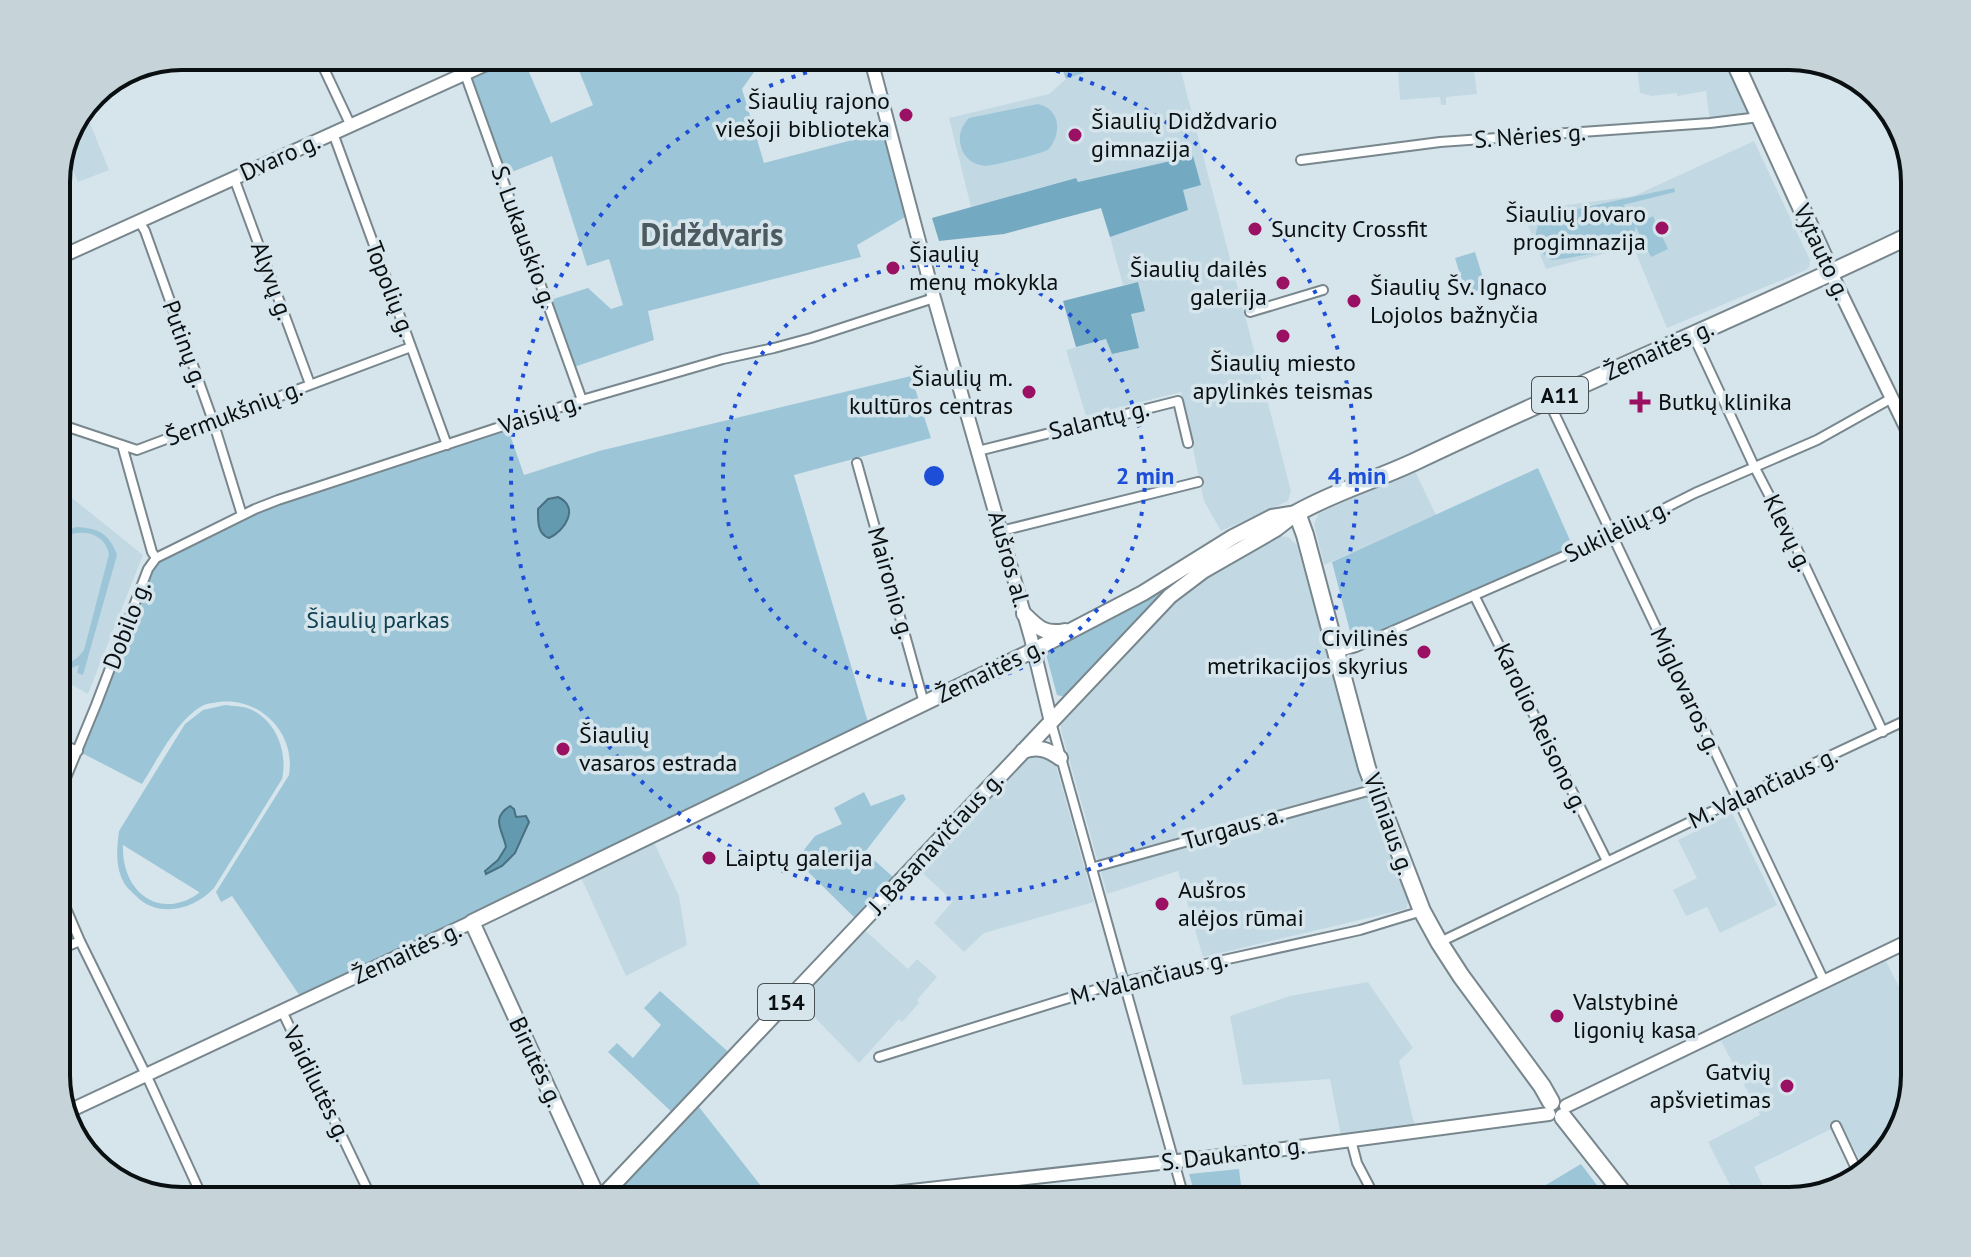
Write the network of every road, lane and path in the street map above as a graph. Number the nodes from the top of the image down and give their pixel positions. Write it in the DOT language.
graph roads {
  1 [pos="325,70"];
  2 [pos="474,70"];
  3 [pos="874,70"];
  4 [pos="1738,70"];
  5 [pos="465,74"];
  6 [pos="1759,117"];
  7 [pos="351,126"];
  8 [pos="333,133"];
  9 [pos="1301,160"];
  10 [pos="234,178"];
  11 [pos="139,221"];
  12 [pos="1901,240"];
  13 [pos="70,253"];
  14 [pos="1831,273"];
  15 [pos="1323,290"];
  16 [pos="934,298"];
  17 [pos="1250,312"];
  18 [pos="1693,335"];
  19 [pos="411,347"];
  20 [pos="310,384"];
  21 [pos="1892,398"];
  22 [pos="582,400"];
  23 [pos="1548,400"];
  24 [pos="1901,417"];
  25 [pos="213,421"];
  26 [pos="70,428"];
  27 [pos="1188,443"];
  28 [pos="122,445"];
  29 [pos="447,445"];
  30 [pos="978,451"];
  31 [pos="857,463"];
  32 [pos="1754,466"];
  33 [pos="1198,482"];
  34 [pos="1297,513"];
  35 [pos="242,515"];
  36 [pos="1001,531"];
  37 [pos="1612,535"];
  38 [pos="156,558"];
  39 [pos="1474,595"];
  40 [pos="1024,614"];
  41 [pos="1073,630"];
  42 [pos="1034,650"];
  43 [pos="1337,653"];
  44 [pos="924,703"];
  45 [pos="1051,722"];
  46 [pos="1901,723"];
  47 [pos="1883,732"];
  48 [pos="70,748"];
  49 [pos="78,751"];
  50 [pos="1023,751"];
  51 [pos="1060,758"];
  52 [pos="70,770"];
  53 [pos="1375,789"];
  54 [pos="1738,799"];
  55 [pos="1607,861"];
  56 [pos="1091,868"];
  57 [pos="1422,911"];
  58 [pos="70,918"];
  59 [pos="472,922"];
  60 [pos="80,941"];
  61 [pos="1439,942"];
  62 [pos="70,945"];
  63 [pos="1901,945"];
  64 [pos="1122,981"];
  65 [pos="1824,981"];
  66 [pos="282,1011"];
  67 [pos="879,1057"];
  68 [pos="146,1075"];
  69 [pos="75,1108"];
  70 [pos="1557,1110"];
  71 [pos="1836,1126"];
  72 [pos="1351,1140"];
  73 [pos="1174,1161"];
  74 [pos="1855,1165"];
  75 [pos="984,1182"];
  76 [pos="198,1187"];
  77 [pos="366,1187"];
  78 [pos="593,1187"];
  79 [pos="612,1187"];
  80 [pos="941,1187"];
  81 [pos="986,1187"];
  82 [pos="1181,1187"];
  83 [pos="1370,1187"];
  84 [pos="1618,1187"];
  1 -- 7 [label="street"];
  2 -- 5 [label="main road, Dvaro g."];
  3 -- 16 [label="main road, Aušros al."];
  4 -- 6 [label="highway, Vytauto g."];
  5 -- 7 [label="main road, Dvaro g."];
  5 -- 22 [label="street, S. Lukauskio g."];
  6 -- 9 [label="street, S. Nėries g."];
  6 -- 14 [label="highway, Vytauto g."];
  7 -- 8 [label="main road, Dvaro g."];
  8 -- 10 [label="main road, Dvaro g."];
  8 -- 19 [label="street, Topolių g."];
  10 -- 11 [label="main road, Dvaro g."];
  10 -- 20 [label="street, Alyvų g."];
  11 -- 13 [label="main road, Dvaro g."];
  11 -- 25 [label="street, Putinų g."];
  12 -- 14 [label="highway, Žemaitės g. / A11"];
  14 -- 18 [label="highway, Žemaitės g. / A11"];
  14 -- 21 [label="main road, Vytauto g."];
  15 -- 17 [label="street"];
  16 -- 22 [label="street, Vaisių g."];
  16 -- 30 [label="main road, Aušros al."];
  18 -- 23 [label="highway, Žemaitės g. / A11"];
  18 -- 32 [label="street, Klevų g."];
  19 -- 20 [label="street, Šermukšnių g."];
  19 -- 29 [label="street, Topolių g."];
  20 -- 25 [label="street, Šermukšnių g."];
  21 -- 24 [label="main road, Vytauto g."];
  21 -- 32 [label="street, Sukilėlių g."];
  22 -- 29 [label="street, Vaisių g."];
  23 -- 34 [label="highway, Žemaitės g. / A11"];
  23 -- 37 [label="street, Miglovaros g."];
  25 -- 28 [label="street, Šermukšnių g."];
  25 -- 35 [label="street, Putinų g."];
  26 -- 28 [label="street, Šermukšnių g."];
  27 -- 30 [label="street, Salantų g."];
  28 -- 38 [label="street, Dobilo g."];
  29 -- 35 [label="street, Vaisių g."];
  30 -- 36 [label="main road, Aušros al."];
  31 -- 44 [label="street, Maironio g."];
  32 -- 37 [label="street, Sukilėlių g."];
  32 -- 47 [label="street, Klevų g."];
  33 -- 36 [label="street"];
  34 -- 41 [label="main road, Žemaitės g."];
  34 -- 43 [label="highway, Vilniaus g."];
  34 -- 45 [label="main road, J. Basanavičiaus g. / 154"];
  35 -- 38 [label="street, Vaisių g."];
  36 -- 40 [label="main road, Aušros al."];
  37 -- 39 [label="street, Sukilėlių g."];
  37 -- 54 [label="street, Miglovaros g."];
  38 -- 49 [label="street, Dobilo g."];
  39 -- 43 [label="street, Sukilėlių g."];
  39 -- 55 [label="street, Karolio Reisono g."];
  40 -- 41 [label="main road"];
  40 -- 42 [label="main road, Aušros al."];
  41 -- 42 [label="main road, Žemaitės g."];
  42 -- 44 [label="main road, Žemaitės g."];
  42 -- 45 [label="main road, Aušros al."];
  43 -- 53 [label="highway, Vilniaus g."];
  44 -- 59 [label="main road, Žemaitės g."];
  45 -- 50 [label="main road, J. Basanavičiaus g. / 154"];
  45 -- 51 [label="street, Aušros al."];
  46 -- 47 [label="street, M. Valančiaus g."];
  47 -- 54 [label="street, M. Valančiaus g."];
  48 -- 49 [label="street"];
  49 -- 52 [label="street, Dobilo g."];
  50 -- 51 [label="main road"];
  50 -- 79 [label="main road, J. Basanavičiaus g. / 154"];
  51 -- 56 [label="street, Aušros al."];
  53 -- 56 [label="street, Turgaus a."];
  53 -- 57 [label="highway, Vilniaus g."];
  54 -- 55 [label="street, M. Valančiaus g."];
  54 -- 65 [label="street, Miglovaros g."];
  55 -- 61 [label="street, M. Valančiaus g."];
  56 -- 64 [label="street, Aušros al."];
  57 -- 61 [label="highway, Vilniaus g."];
  57 -- 64 [label="street, M. Valančiaus g."];
  58 -- 60 [label="street"];
  59 -- 66 [label="main road, Žemaitės g."];
  59 -- 78 [label="main road, Birutės g."];
  60 -- 62 [label="street"];
  60 -- 68 [label="street"];
  61 -- 70 [label="highway, Vilniaus g."];
  63 -- 65 [label="main road, S. Daukanto g."];
  64 -- 67 [label="street, M. Valančiaus g."];
  64 -- 73 [label="street, Aušros al."];
  65 -- 70 [label="main road, S. Daukanto g."];
  66 -- 68 [label="main road, Žemaitės g."];
  66 -- 77 [label="street, Vaidilutės g."];
  68 -- 69 [label="main road, Žemaitės g."];
  68 -- 76 [label="street"];
  70 -- 72 [label="main road, S. Daukanto g."];
  70 -- 84 [label="highway, Vilniaus g."];
  71 -- 74 [label="street"];
  72 -- 73 [label="main road, S. Daukanto g."];
  72 -- 83 [label="street"];
  73 -- 75 [label="main road, S. Daukanto g."];
  73 -- 82 [label="street, Aušros al."];
  75 -- 80 [label="main road, S. Daukanto g."];
  75 -- 81 [label="street"];
}
